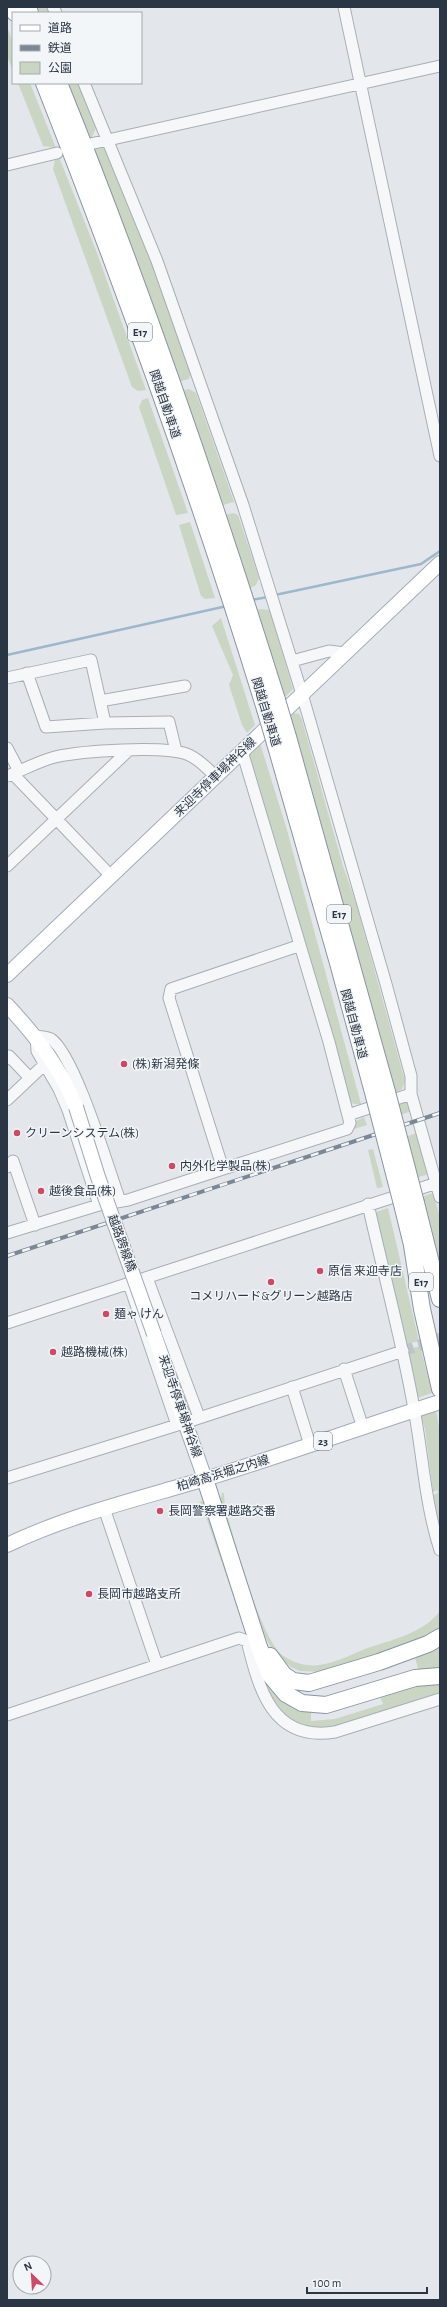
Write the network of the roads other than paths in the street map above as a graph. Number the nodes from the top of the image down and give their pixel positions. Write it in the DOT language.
graph roads {
  1 [pos="344,7"];
  2 [pos="440,66"];
  3 [pos="361,82"];
  4 [pos="44,84"];
  5 [pos="59,84"];
  6 [pos="84,84"];
  7 [pos="108,141"];
  8 [pos="90,144"];
  9 [pos="57,153"];
  10 [pos="7,165"];
  11 [pos="440,456"];
  12 [pos="440,563"];
  13 [pos="233,583"];
  14 [pos="344,653"];
  15 [pos="292,661"];
  16 [pos="27,673"];
  17 [pos="7,678"];
  18 [pos="185,686"];
  19 [pos="302,694"];
  20 [pos="100,701"];
  21 [pos="105,723"];
  22 [pos="7,748"];
  23 [pos="128,751"];
  24 [pos="176,751"];
  25 [pos="242,751"];
  26 [pos="13,774"];
  27 [pos="215,776"];
  28 [pos="56,819"];
  29 [pos="7,866"];
  30 [pos="111,876"];
  31 [pos="298,946"];
  32 [pos="7,975"];
  33 [pos="7,1005"];
  34 [pos="36,1036"];
  35 [pos="7,1059"];
  36 [pos="45,1064"];
  37 [pos="30,1078"];
  38 [pos="411,1094"];
  39 [pos="7,1100"];
  40 [pos="348,1115"];
  41 [pos="7,1167"];
  42 [pos="224,1168"];
  43 [pos="438,1182"];
  44 [pos="440,1197"];
  45 [pos="120,1201"];
  46 [pos="368,1204"];
  47 [pos="99,1205"];
  48 [pos="410,1206"];
  49 [pos="34,1225"];
  50 [pos="7,1233"];
  51 [pos="410,1239"];
  52 [pos="430,1256"];
  53 [pos="146,1278"];
  54 [pos="129,1284"];
  55 [pos="440,1290"];
  56 [pos="440,1299"];
  57 [pos="7,1323"];
  58 [pos="154,1334"];
  59 [pos="403,1350"];
  60 [pos="440,1356"];
  61 [pos="344,1369"];
  62 [pos="292,1387"];
  63 [pos="440,1387"];
  64 [pos="440,1402"];
  65 [pos="415,1410"];
  66 [pos="188,1421"];
  67 [pos="363,1428"];
  68 [pos="310,1445"];
  69 [pos="7,1478"];
  70 [pos="205,1479"];
  71 [pos="104,1508"];
  72 [pos="7,1545"];
  73 [pos="440,1550"];
  74 [pos="244,1598"];
  75 [pos="440,1637"];
  76 [pos="157,1665"];
  77 [pos="440,1676"];
  78 [pos="440,1699"];
  79 [pos="7,1715"];
  1 -- 3 [label="street"];
  2 -- 3 [label="street"];
  3 -- 7 [label="street"];
  3 -- 11 [label="street"];
  4 -- 13 [label="highway, 関越自動車道 / E17"];
  5 -- 13 [label="highway, 関越自動車道 / E17"];
  6 -- 7 [label="street"];
  7 -- 8 [label="street"];
  7 -- 15 [label="street"];
  9 -- 10 [label="street"];
  12 -- 14 [label="main road, 来迎寺停車場神谷線"];
  13 -- 48 [label="highway, 関越自動車道 / E17, bridge"];
  14 -- 15 [label="street"];
  14 -- 19 [label="main road, 来迎寺停車場神谷線"];
  15 -- 19 [label="street"];
  16 -- 17 [label="street"];
  16 -- 20 [label="street"];
  16 -- 21 [label="street"];
  18 -- 20 [label="street"];
  19 -- 25 [label="main road, 来迎寺停車場神谷線"];
  19 -- 38 [label="street"];
  20 -- 21 [label="street"];
  21 -- 24 [label="street"];
  22 -- 26 [label="street"];
  23 -- 24 [label="street"];
  23 -- 26 [label="street"];
  23 -- 28 [label="street"];
  24 -- 27 [label="street"];
  25 -- 27 [label="main road, 来迎寺停車場神谷線"];
  25 -- 31 [label="street"];
  26 -- 28 [label="street"];
  27 -- 30 [label="main road, 来迎寺停車場神谷線"];
  28 -- 29 [label="street"];
  28 -- 30 [label="street"];
  30 -- 32 [label="main road, 来迎寺停車場神谷線"];
  31 -- 40 [label="street"];
  31 -- 42 [label="street"];
  33 -- 34 [label="main road, 越路跨線橋"];
  34 -- 36 [label="street"];
  34 -- 45 [label="street"];
  34 -- 58 [label="main road, 越路跨線橋, bridge"];
  35 -- 37 [label="street"];
  36 -- 37 [label="street"];
  36 -- 47 [label="street"];
  37 -- 39 [label="street"];
  38 -- 40 [label="street"];
  38 -- 43 [label="street"];
  40 -- 42 [label="street"];
  41 -- 49 [label="street"];
  42 -- 45 [label="street"];
  43 -- 44 [label="street"];
  43 -- 46 [label="street"];
  45 -- 47 [label="street"];
  46 -- 53 [label="street"];
  46 -- 59 [label="street"];
  47 -- 49 [label="street"];
  48 -- 51 [label="highway, 関越自動車道 / E17"];
  48 -- 52 [label="highway, 関越自動車道"];
  49 -- 50 [label="street"];
  51 -- 60 [label="highway, 関越自動車道 / E17"];
  51 -- 63 [label="highway"];
  52 -- 55 [label="highway"];
  52 -- 56 [label="highway, 関越自動車道 / E17"];
  53 -- 54 [label="street"];
  53 -- 66 [label="street"];
  54 -- 57 [label="street"];
  54 -- 66 [label="street"];
  58 -- 66 [label="main road, 来迎寺停車場神谷線"];
  59 -- 61 [label="street"];
  59 -- 65 [label="street"];
  61 -- 62 [label="street"];
  61 -- 67 [label="street"];
  62 -- 66 [label="street"];
  62 -- 68 [label="street"];
  64 -- 65 [label="main road, 柏崎高浜堀之内線 / 23"];
  65 -- 67 [label="main road, 柏崎高浜堀之内線 / 23"];
  65 -- 73 [label="street"];
  66 -- 69 [label="street"];
  66 -- 70 [label="main road, 来迎寺停車場神谷線"];
  67 -- 68 [label="main road, 柏崎高浜堀之内線 / 23"];
  68 -- 70 [label="main road, 柏崎高浜堀之内線 / 23"];
  70 -- 71 [label="main road, 柏崎高浜堀之内線 / 23"];
  70 -- 74 [label="highway"];
  71 -- 72 [label="main road, 柏崎高浜堀之内線 / 23"];
  71 -- 76 [label="street"];
  74 -- 75 [label="highway"];
  74 -- 77 [label="highway"];
  76 -- 78 [label="street"];
  76 -- 79 [label="street"];
}
